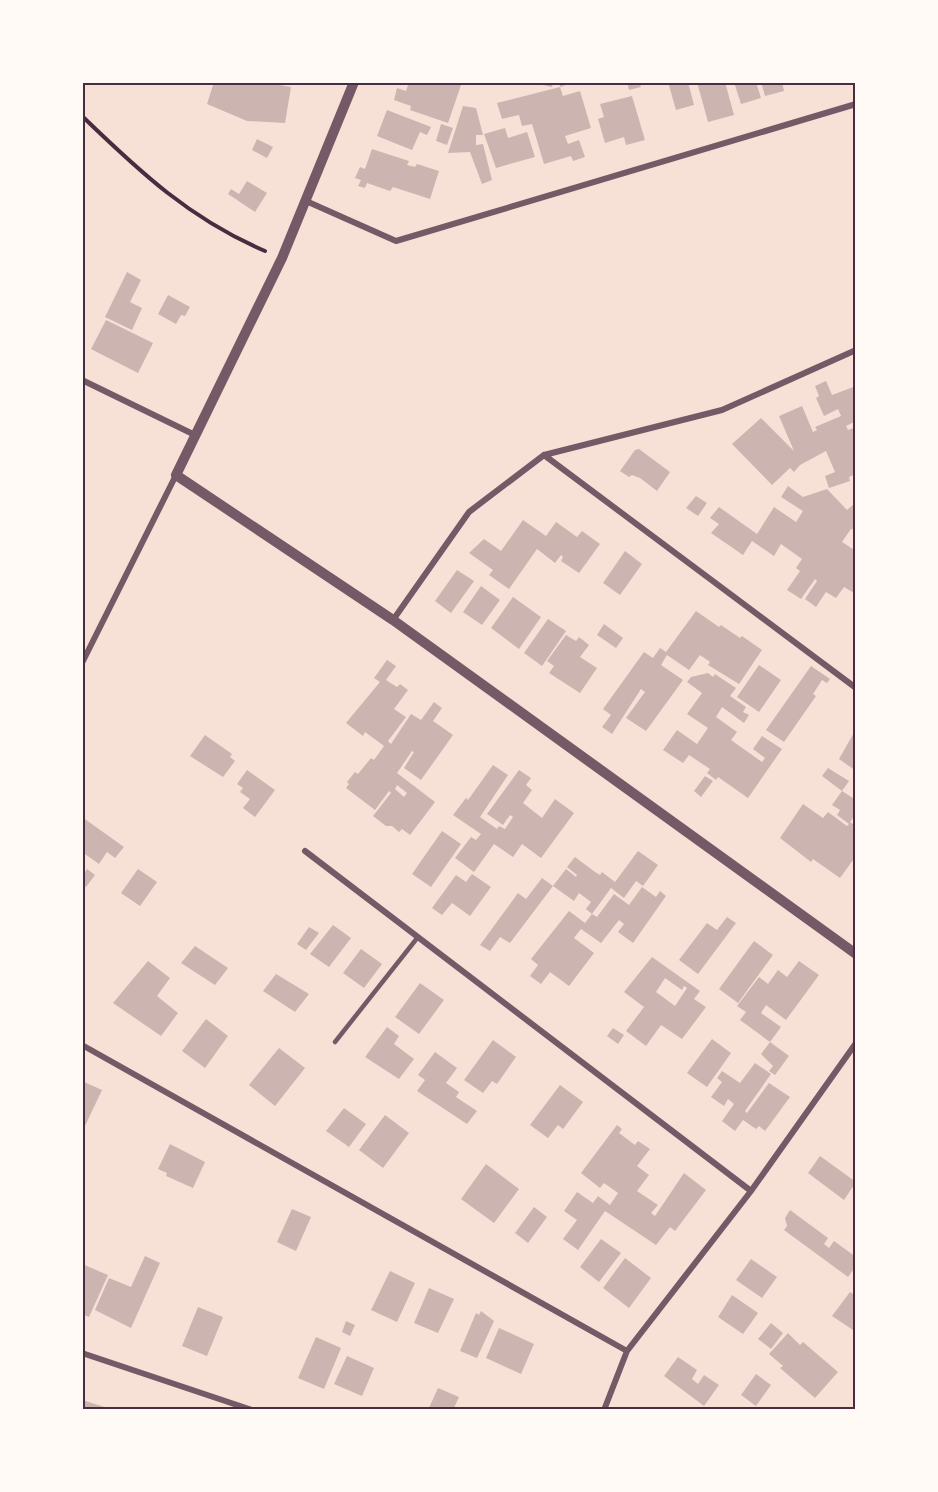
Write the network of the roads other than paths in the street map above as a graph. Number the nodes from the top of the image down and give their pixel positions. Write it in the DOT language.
graph roads {
  1 [pos="352,84"];
  2 [pos="855,104"];
  3 [pos="306,201"];
  4 [pos="855,350"];
  5 [pos="82,380"];
  6 [pos="195,435"];
  7 [pos="544,455"];
  8 [pos="176,475"];
  9 [pos="393,620"];
  10 [pos="82,663"];
  11 [pos="855,688"];
  12 [pos="305,851"];
  13 [pos="418,937"];
  14 [pos="855,954"];
  15 [pos="335,1042"];
  16 [pos="855,1043"];
  17 [pos="82,1046"];
  18 [pos="751,1191"];
  19 [pos="627,1351"];
  20 [pos="82,1353"];
  21 [pos="252,1410"];
  22 [pos="604,1410"];
  1 -- 3 [label="street"];
  2 -- 3 [label="street"];
  3 -- 6 [label="street"];
  4 -- 7 [label="street"];
  5 -- 6 [label="street"];
  6 -- 8 [label="street"];
  7 -- 9 [label="street"];
  7 -- 11 [label="street"];
  8 -- 9 [label="street"];
  8 -- 10 [label="street"];
  9 -- 14 [label="street"];
  12 -- 13 [label="street"];
  13 -- 15 [label="lane"];
  13 -- 18 [label="street"];
  16 -- 18 [label="street"];
  17 -- 19 [label="street"];
  18 -- 19 [label="street"];
  19 -- 22 [label="street"];
  20 -- 21 [label="street"];
}
